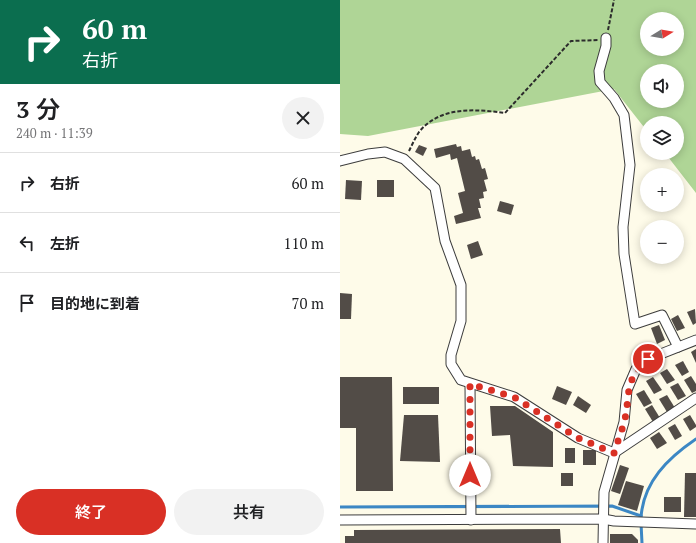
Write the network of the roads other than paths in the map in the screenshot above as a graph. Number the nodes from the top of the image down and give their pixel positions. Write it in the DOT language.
graph roads {
  1 [pos="606,38"];
  2 [pos="340,161"];
  3 [pos="696,340"];
  4 [pos="678,347"];
  5 [pos="470,384"];
  6 [pos="696,398"];
  7 [pos="614,453"];
  8 [pos="603,519"];
  9 [pos="340,520"];
  10 [pos="470,520"];
  11 [pos="696,524"];
  12 [pos="603,543"];
  1 -- 4 [label="street"];
  2 -- 5 [label="street"];
  3 -- 4 [label="street"];
  4 -- 7 [label="street"];
  5 -- 7 [label="street"];
  5 -- 10 [label="street"];
  6 -- 7 [label="street"];
  7 -- 8 [label="street"];
  8 -- 10 [label="street"];
  8 -- 11 [label="street"];
  8 -- 12 [label="street"];
  9 -- 10 [label="street"];
}
